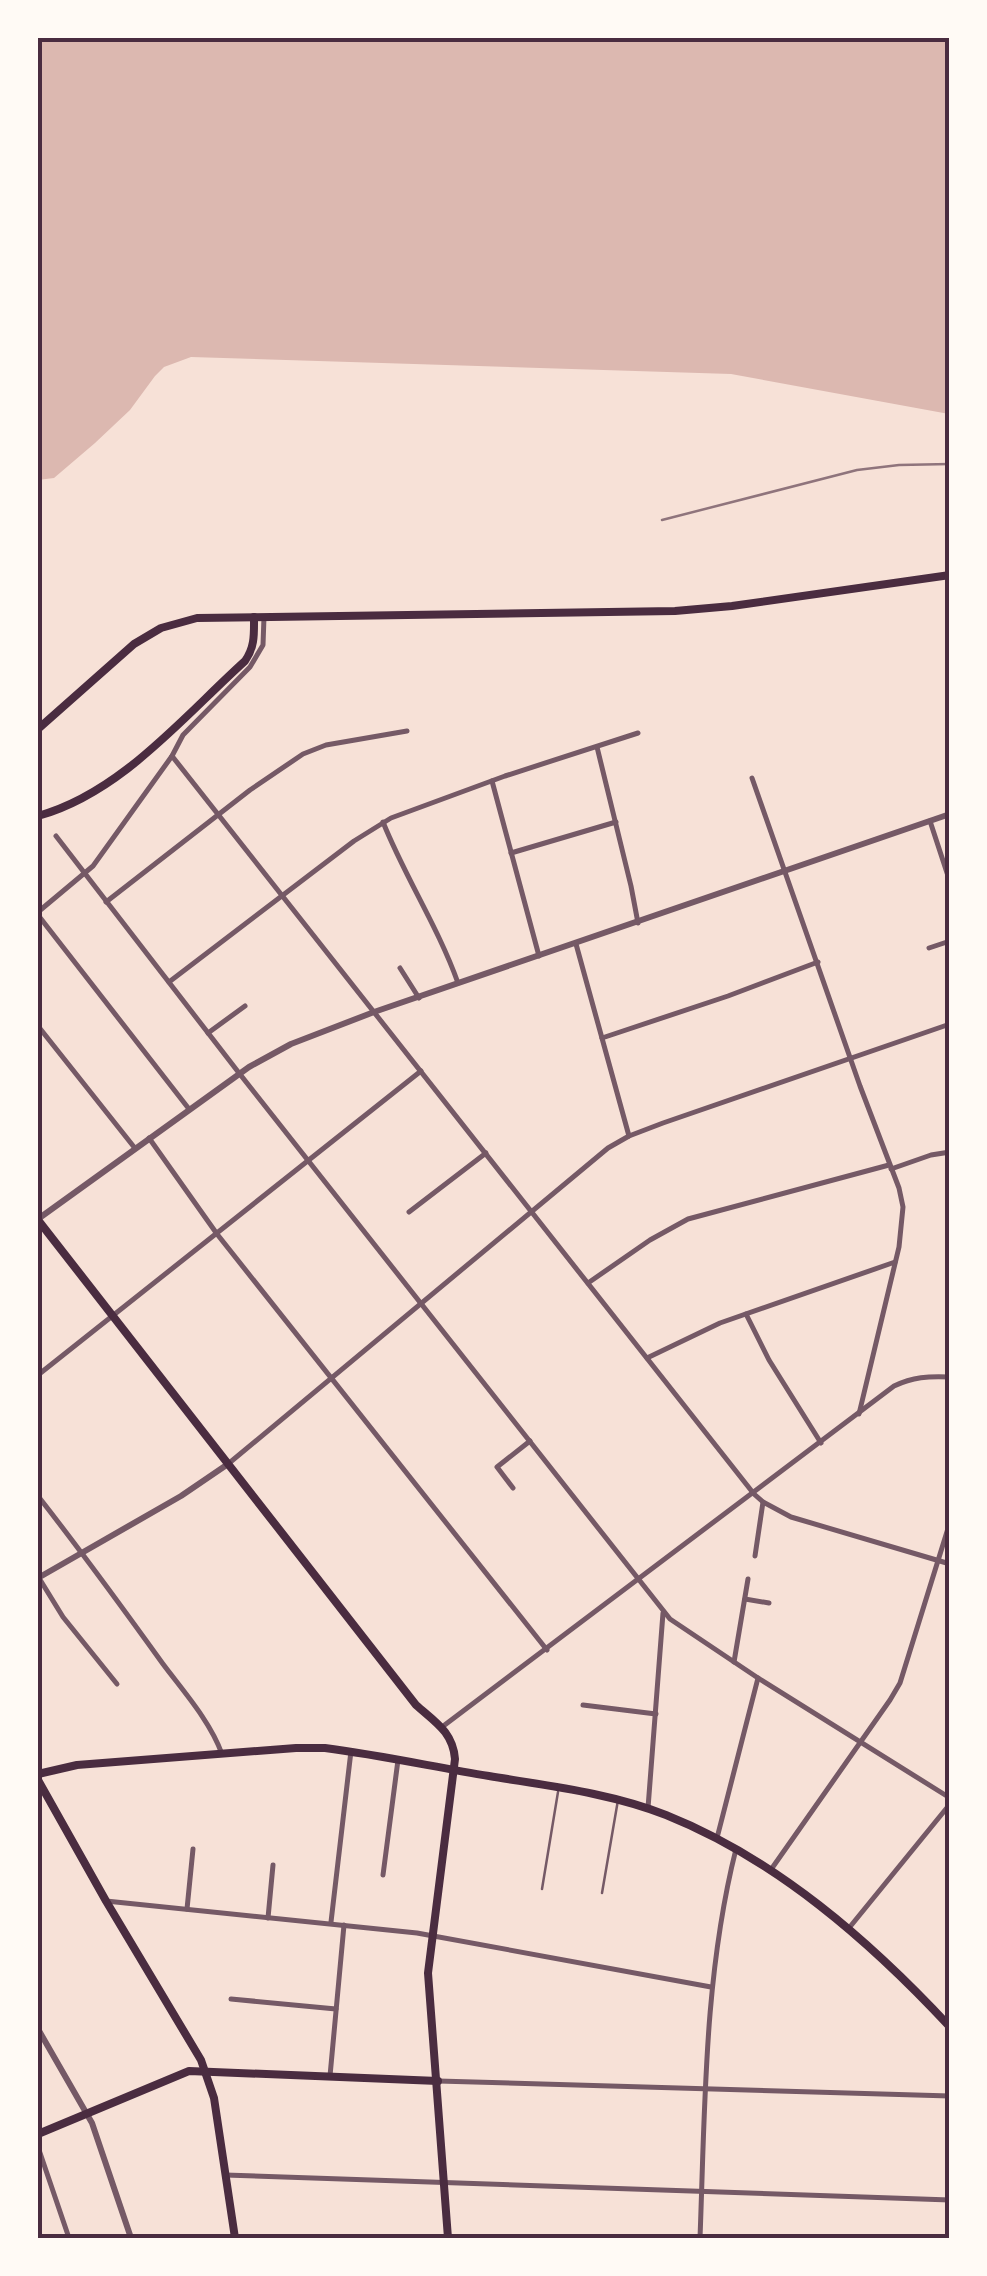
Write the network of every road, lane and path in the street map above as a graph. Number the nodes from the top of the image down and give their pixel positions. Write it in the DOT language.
graph roads {
  1 [pos="950,575"];
  2 [pos="259,617"];
  3 [pos="38,729"];
  4 [pos="408,731"];
  5 [pos="638,733"];
  6 [pos="598,746"];
  7 [pos="172,756"];
  8 [pos="752,778"];
  9 [pos="492,781"];
  10 [pos="218,814"];
  11 [pos="950,814"];
  12 [pos="38,816"];
  13 [pos="930,821"];
  14 [pos="383,822"];
  15 [pos="616,822"];
  16 [pos="56,836"];
  17 [pos="511,853"];
  18 [pos="785,870"];
  19 [pos="84,874"];
  20 [pos="950,882"];
  21 [pos="283,896"];
  22 [pos="106,902"];
  23 [pos="38,914"];
  24 [pos="638,923"];
  25 [pos="950,941"];
  26 [pos="576,944"];
  27 [pos="929,948"];
  28 [pos="539,956"];
  29 [pos="818,962"];
  30 [pos="400,968"];
  31 [pos="169,982"];
  32 [pos="458,984"];
  33 [pos="418,998"];
  34 [pos="246,1006"];
  35 [pos="374,1012"];
  36 [pos="950,1024"];
  37 [pos="38,1026"];
  38 [pos="208,1033"];
  39 [pos="602,1038"];
  40 [pos="851,1059"];
  41 [pos="421,1071"];
  42 [pos="239,1074"];
  43 [pos="189,1109"];
  44 [pos="628,1136"];
  45 [pos="149,1138"];
  46 [pos="134,1148"];
  47 [pos="950,1152"];
  48 [pos="486,1153"];
  49 [pos="308,1160"];
  50 [pos="890,1167"];
  51 [pos="410,1212"];
  52 [pos="532,1212"];
  53 [pos="38,1219"];
  54 [pos="217,1234"];
  55 [pos="895,1262"];
  56 [pos="588,1283"];
  57 [pos="421,1304"];
  58 [pos="746,1314"];
  59 [pos="112,1316"];
  60 [pos="648,1358"];
  61 [pos="38,1375"];
  62 [pos="949,1376"];
  63 [pos="332,1378"];
  64 [pos="859,1414"];
  65 [pos="530,1441"];
  66 [pos="821,1443"];
  67 [pos="228,1464"];
  68 [pos="513,1488"];
  69 [pos="754,1494"];
  70 [pos="38,1496"];
  71 [pos="763,1502"];
  72 [pos="950,1522"];
  73 [pos="84,1553"];
  74 [pos="755,1556"];
  75 [pos="937,1560"];
  76 [pos="950,1564"];
  77 [pos="38,1578"];
  78 [pos="640,1579"];
  79 [pos="748,1579"];
  80 [pos="745,1599"];
  81 [pos="770,1603"];
  82 [pos="663,1610"];
  83 [pos="547,1650"];
  84 [pos="734,1662"];
  85 [pos="758,1678"];
  86 [pos="117,1684"];
  87 [pos="583,1705"];
  88 [pos="656,1714"];
  89 [pos="442,1728"];
  90 [pos="860,1742"];
  91 [pos="352,1752"];
  92 [pos="222,1754"];
  93 [pos="398,1760"];
  94 [pos="454,1770"];
  95 [pos="38,1777"];
  96 [pos="558,1788"];
  97 [pos="618,1799"];
  98 [pos="950,1801"];
  99 [pos="648,1808"];
  100 [pos="716,1838"];
  101 [pos="736,1849"];
  102 [pos="193,1850"];
  103 [pos="273,1865"];
  104 [pos="770,1871"];
  105 [pos="383,1875"];
  106 [pos="542,1889"];
  107 [pos="602,1893"];
  108 [pos="106,1901"];
  109 [pos="186,1909"];
  110 [pos="268,1918"];
  111 [pos="331,1924"];
  112 [pos="344,1925"];
  113 [pos="849,1928"];
  114 [pos="432,1936"];
  115 [pos="712,1988"];
  116 [pos="231,2000"];
  117 [pos="336,2009"];
  118 [pos="948,2021"];
  119 [pos="38,2032"];
  120 [pos="206,2072"];
  121 [pos="330,2076"];
  122 [pos="438,2080"];
  123 [pos="706,2088"];
  124 [pos="950,2096"];
  125 [pos="87,2114"];
  126 [pos="38,2134"];
  127 [pos="38,2146"];
  128 [pos="226,2175"];
  129 [pos="445,2182"];
  130 [pos="702,2191"];
  131 [pos="950,2200"];
  132 [pos="70,2238"];
  133 [pos="131,2238"];
  134 [pos="235,2238"];
  135 [pos="448,2238"];
  136 [pos="700,2238"];
  1 -- 2 [label="main road"];
  2 -- 3 [label="main road"];
  2 -- 7 [label="street"];
  2 -- 12 [label="main road"];
  4 -- 10 [label="street"];
  5 -- 6 [label="street"];
  6 -- 9 [label="street"];
  6 -- 15 [label="street"];
  7 -- 10 [label="street"];
  7 -- 19 [label="street"];
  8 -- 18 [label="street"];
  9 -- 14 [label="street"];
  9 -- 17 [label="street"];
  10 -- 21 [label="street"];
  10 -- 22 [label="street"];
  11 -- 13 [label="street"];
  13 -- 18 [label="street"];
  13 -- 20 [label="street"];
  14 -- 21 [label="street"];
  14 -- 32 [label="street"];
  15 -- 17 [label="street"];
  15 -- 24 [label="street"];
  16 -- 19 [label="street"];
  17 -- 28 [label="street"];
  18 -- 24 [label="street"];
  18 -- 29 [label="street"];
  19 -- 22 [label="street"];
  19 -- 23 [label="street"];
  21 -- 31 [label="street"];
  21 -- 35 [label="street"];
  22 -- 31 [label="street"];
  23 -- 43 [label="street"];
  24 -- 26 [label="street"];
  25 -- 27 [label="street"];
  26 -- 28 [label="street"];
  26 -- 39 [label="street"];
  28 -- 32 [label="street"];
  29 -- 39 [label="street"];
  29 -- 40 [label="street"];
  30 -- 33 [label="street"];
  31 -- 38 [label="street"];
  32 -- 33 [label="street"];
  33 -- 35 [label="street"];
  34 -- 38 [label="street"];
  35 -- 41 [label="street"];
  35 -- 42 [label="street"];
  36 -- 40 [label="street"];
  37 -- 46 [label="street"];
  38 -- 42 [label="street"];
  39 -- 44 [label="street"];
  40 -- 44 [label="street"];
  40 -- 50 [label="street"];
  41 -- 48 [label="street"];
  41 -- 49 [label="street"];
  42 -- 43 [label="street"];
  42 -- 49 [label="street"];
  43 -- 45 [label="street"];
  44 -- 52 [label="street"];
  45 -- 46 [label="street"];
  45 -- 54 [label="street"];
  46 -- 53 [label="street"];
  47 -- 50 [label="street"];
  48 -- 51 [label="street"];
  48 -- 52 [label="street"];
  49 -- 54 [label="street"];
  49 -- 57 [label="street"];
  50 -- 55 [label="street"];
  50 -- 56 [label="street"];
  52 -- 56 [label="street"];
  52 -- 57 [label="street"];
  53 -- 59 [label="main road"];
  54 -- 59 [label="street"];
  54 -- 63 [label="street"];
  55 -- 58 [label="street"];
  55 -- 64 [label="street"];
  56 -- 60 [label="street"];
  57 -- 63 [label="street"];
  57 -- 65 [label="street"];
  58 -- 60 [label="street"];
  58 -- 66 [label="street"];
  59 -- 61 [label="street"];
  59 -- 67 [label="main road"];
  60 -- 69 [label="street"];
  62 -- 64 [label="street"];
  63 -- 67 [label="street"];
  63 -- 83 [label="street"];
  64 -- 66 [label="street"];
  65 -- 68 [label="street"];
  65 -- 78 [label="street"];
  66 -- 69 [label="street"];
  67 -- 73 [label="street"];
  67 -- 89 [label="main road"];
  69 -- 71 [label="street"];
  69 -- 78 [label="street"];
  70 -- 73 [label="street"];
  71 -- 74 [label="street"];
  71 -- 75 [label="street"];
  72 -- 75 [label="street"];
  73 -- 77 [label="street"];
  73 -- 92 [label="street"];
  75 -- 76 [label="street"];
  75 -- 90 [label="street"];
  77 -- 86 [label="street"];
  78 -- 82 [label="street"];
  78 -- 83 [label="street"];
  79 -- 80 [label="street"];
  80 -- 81 [label="street"];
  80 -- 84 [label="street"];
  82 -- 84 [label="street"];
  82 -- 88 [label="street"];
  83 -- 89 [label="street"];
  84 -- 85 [label="street"];
  85 -- 90 [label="street"];
  85 -- 100 [label="street"];
  87 -- 88 [label="street"];
  88 -- 99 [label="street"];
  89 -- 94 [label="main road"];
  90 -- 98 [label="street"];
  90 -- 104 [label="street"];
  91 -- 92 [label="main road"];
  91 -- 93 [label="main road"];
  91 -- 111 [label="street"];
  92 -- 95 [label="main road"];
  93 -- 94 [label="main road"];
  93 -- 105 [label="street"];
  94 -- 96 [label="main road"];
  94 -- 114 [label="main road"];
  95 -- 108 [label="main road"];
  96 -- 97 [label="main road"];
  96 -- 106 [label="lane"];
  97 -- 99 [label="main road"];
  97 -- 107 [label="lane"];
  98 -- 113 [label="street"];
  99 -- 100 [label="main road"];
  100 -- 101 [label="main road"];
  101 -- 104 [label="main road"];
  101 -- 115 [label="street"];
  102 -- 109 [label="street"];
  103 -- 110 [label="street"];
  104 -- 113 [label="main road"];
  108 -- 109 [label="street"];
  108 -- 120 [label="main road"];
  109 -- 110 [label="street"];
  110 -- 111 [label="street"];
  111 -- 112 [label="street"];
  112 -- 114 [label="street"];
  112 -- 117 [label="street"];
  113 -- 118 [label="main road"];
  114 -- 115 [label="street"];
  114 -- 122 [label="main road"];
  115 -- 123 [label="street"];
  116 -- 117 [label="street"];
  117 -- 121 [label="street"];
  119 -- 125 [label="street"];
  120 -- 121 [label="main road"];
  120 -- 125 [label="main road"];
  120 -- 128 [label="main road"];
  121 -- 122 [label="main road"];
  122 -- 123 [label="street"];
  122 -- 129 [label="main road"];
  123 -- 124 [label="street"];
  123 -- 130 [label="street"];
  125 -- 126 [label="main road"];
  125 -- 133 [label="street"];
  127 -- 132 [label="street"];
  128 -- 129 [label="street"];
  128 -- 134 [label="main road"];
  129 -- 130 [label="street"];
  129 -- 135 [label="main road"];
  130 -- 131 [label="street"];
  130 -- 136 [label="street"];
}
